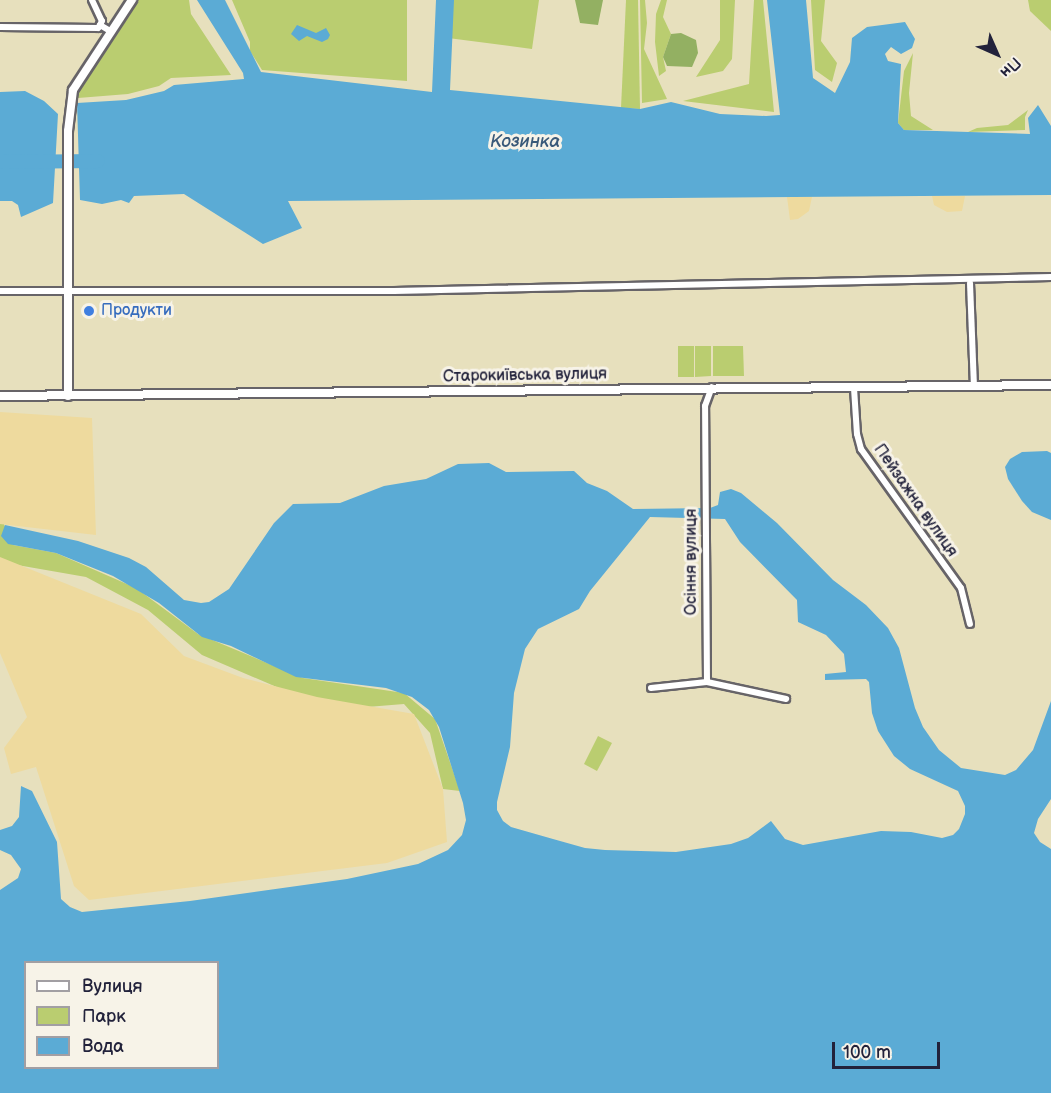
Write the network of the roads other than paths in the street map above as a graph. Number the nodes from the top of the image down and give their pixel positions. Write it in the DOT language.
graph roads {
  1 [pos="92,0"];
  2 [pos="132,0"];
  3 [pos="100,25"];
  4 [pos="0,27"];
  5 [pos="110,31"];
  6 [pos="1051,277"];
  7 [pos="970,283"];
  8 [pos="0,291"];
  9 [pos="69,291"];
  10 [pos="1051,385"];
  11 [pos="974,386"];
  12 [pos="712,387"];
  13 [pos="854,388"];
  14 [pos="0,396"];
  15 [pos="68,396"];
  16 [pos="970,624"];
  17 [pos="707,682"];
  18 [pos="651,688"];
  19 [pos="786,699"];
  1 -- 3 [label="street"];
  2 -- 5 [label="street"];
  3 -- 4 [label="street"];
  3 -- 5 [label="street"];
  5 -- 9 [label="street"];
  6 -- 9 [label="street"];
  7 -- 11 [label="street"];
  8 -- 9 [label="street"];
  9 -- 15 [label="street"];
  10 -- 11 [label="street, Старокиївська вулиця"];
  11 -- 13 [label="street, Старокиївська вулиця"];
  12 -- 13 [label="street, Старокиївська вулиця"];
  12 -- 15 [label="street, Старокиївська вулиця"];
  12 -- 17 [label="street, Осіння вулиця"];
  13 -- 16 [label="street, Пейзажна вулиця"];
  14 -- 15 [label="street, Старокиївська вулиця"];
  17 -- 18 [label="street"];
  17 -- 19 [label="street"];
}
